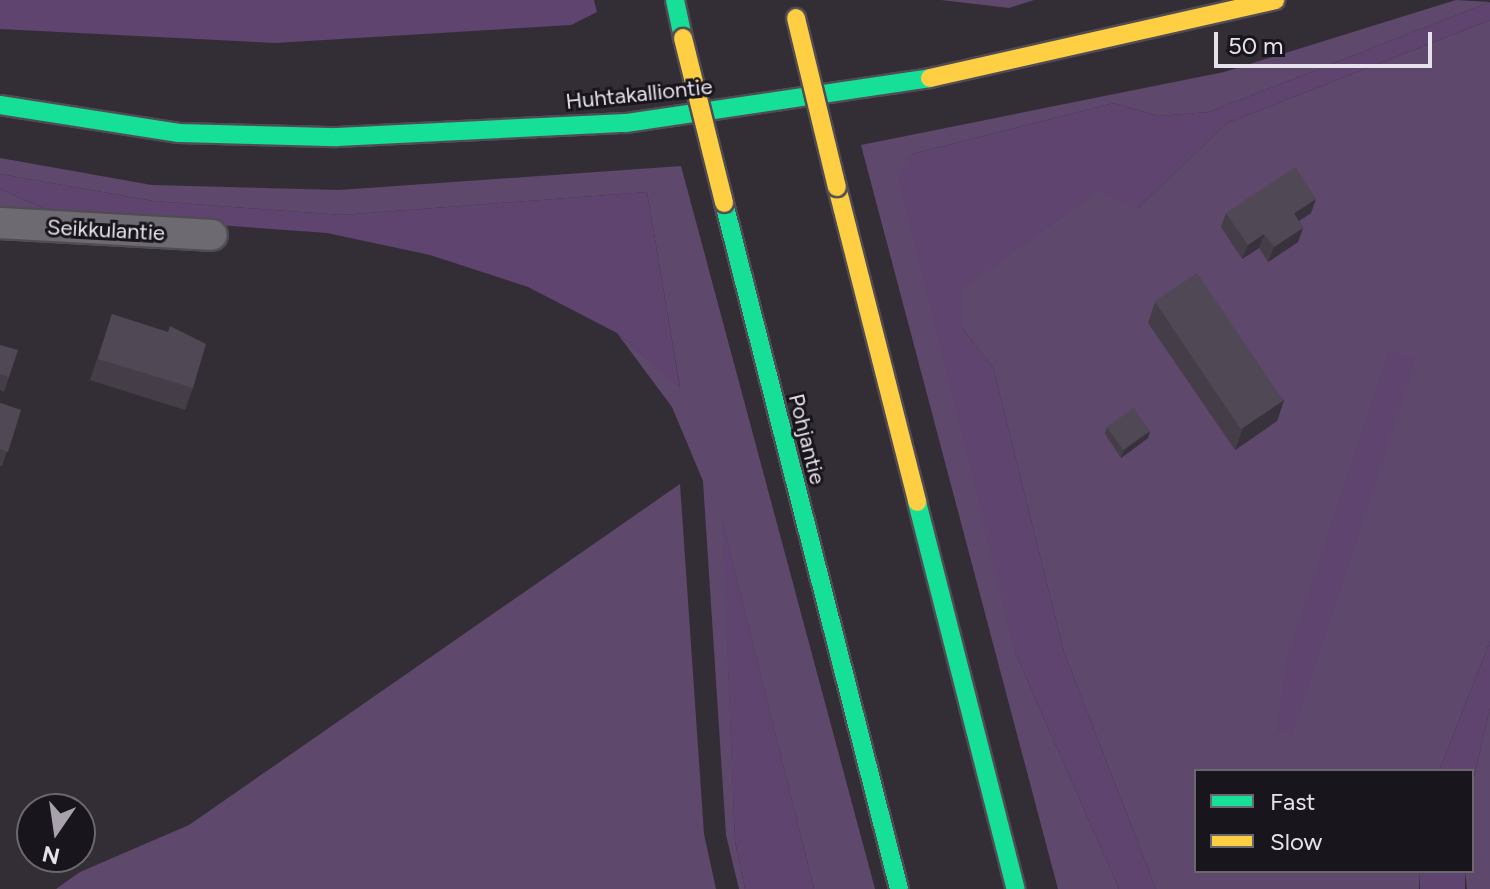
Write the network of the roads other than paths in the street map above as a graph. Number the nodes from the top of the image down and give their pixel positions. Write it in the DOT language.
graph roads {
  1 [pos="675,0"];
  2 [pos="1275,0"];
  3 [pos="794,9"];
  4 [pos="0,105"];
  5 [pos="0,223"];
  6 [pos="212,235"];
  7 [pos="899,889"];
  8 [pos="1016,889"];
  1 -- 7 [label="main road, Pohjantie, bridge"];
  2 -- 4 [label="main road, Huhtakalliontie"];
  3 -- 8 [label="main road, bridge"];
  5 -- 6 [label="street, Seikkulantie"];
}
